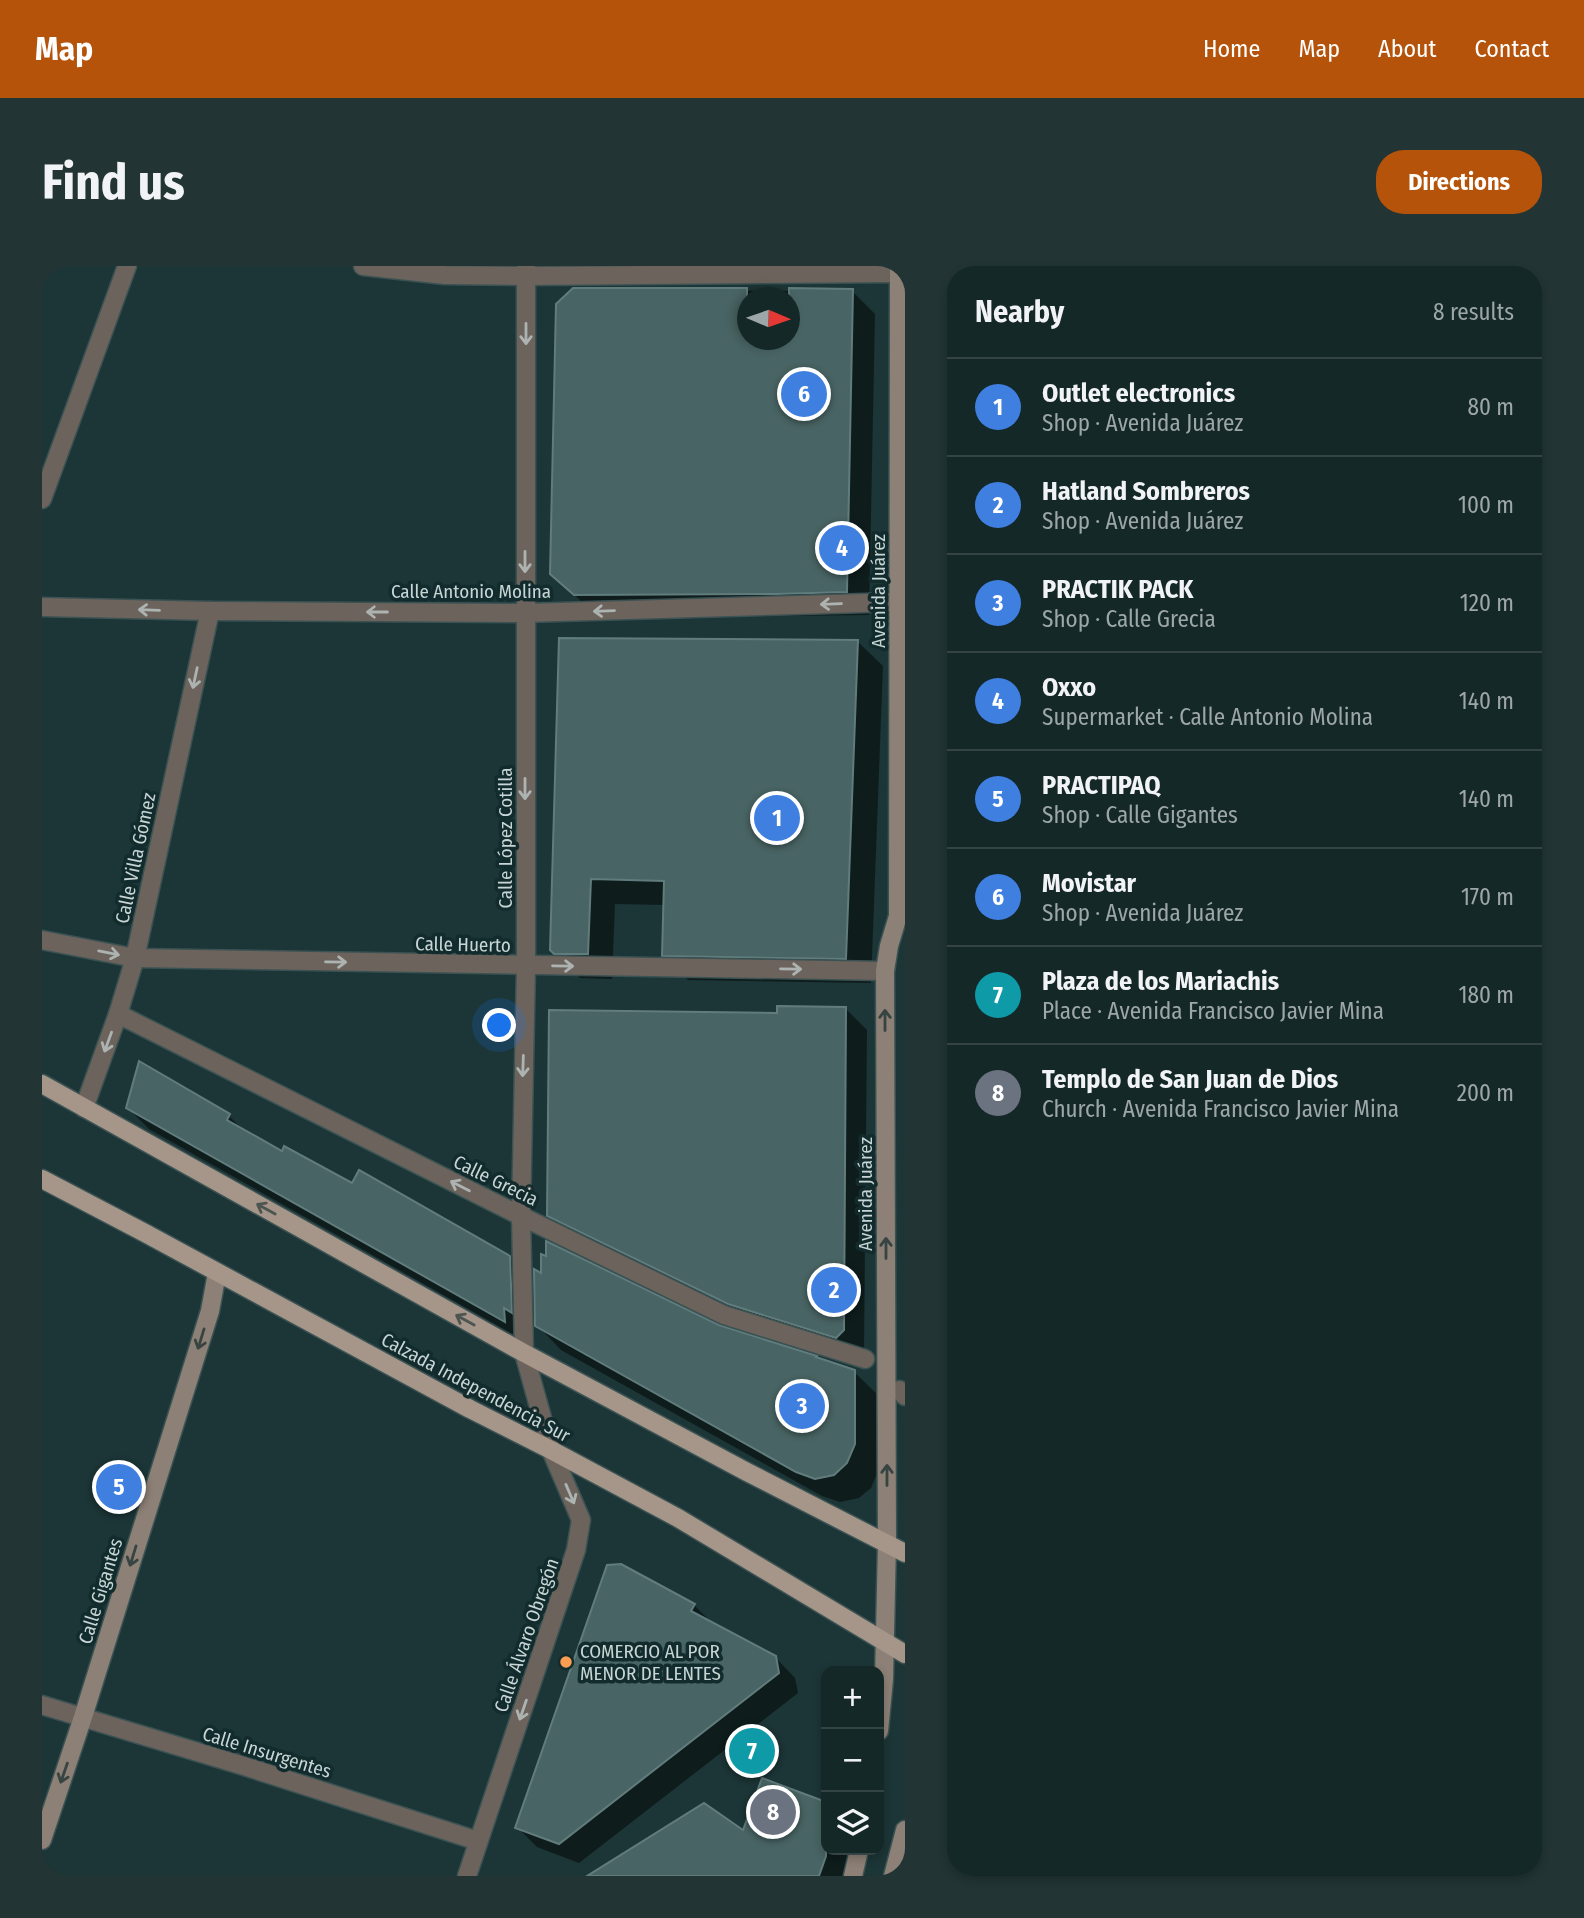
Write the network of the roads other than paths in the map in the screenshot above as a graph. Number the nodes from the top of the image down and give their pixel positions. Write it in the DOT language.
graph roads {
  1 [pos="127,266"];
  2 [pos="363,266"];
  3 [pos="901,270"];
  4 [pos="526,271"];
  5 [pos="42,499"];
  6 [pos="902,602"];
  7 [pos="42,607"];
  8 [pos="209,611"];
  9 [pos="525,613"];
  10 [pos="898,916"];
  11 [pos="905,936"];
  12 [pos="42,940"];
  13 [pos="135,958"];
  14 [pos="526,966"];
  15 [pos="885,971"];
  16 [pos="118,1014"];
  17 [pos="42,1084"];
  18 [pos="84,1108"];
  19 [pos="42,1179"];
  20 [pos="521,1216"];
  21 [pos="217,1273"];
  22 [pos="524,1353"];
  23 [pos="865,1359"];
  24 [pos="540,1407"];
  25 [pos="551,1450"];
  26 [pos="887,1543"];
  27 [pos="905,1553"];
  28 [pos="885,1642"];
  29 [pos="905,1654"];
  30 [pos="42,1705"];
  31 [pos="83,1717"];
  32 [pos="879,1729"];
  33 [pos="905,1830"];
  34 [pos="42,1840"];
  35 [pos="478,1841"];
  36 [pos="858,1855"];
  37 [pos="467,1876"];
  38 [pos="853,1876"];
  39 [pos="893,1876"];
  1 -- 5 [label="street"];
  2 -- 4 [label="street"];
  3 -- 4 [label="street"];
  3 -- 6 [label="main road, Avenida Juárez"];
  4 -- 9 [label="street, Calle López Cotilla, one-way"];
  6 -- 9 [label="street, Calle Antonio Molina, one-way"];
  6 -- 10 [label="main road, Avenida Juárez"];
  8 -- 7 [label="street, Calle Antonio Molina, one-way"];
  9 -- 8 [label="street, Calle Antonio Molina, one-way"];
  8 -- 13 [label="street, Calle Villa Gómez, one-way"];
  9 -- 14 [label="street, Calle López Cotilla, one-way"];
  10 -- 11 [label="main road, Avenida Juárez"];
  10 -- 15 [label="main road, Avenida Juárez"];
  12 -- 13 [label="street, Calle Huerto, one-way"];
  13 -- 14 [label="street, Calle Huerto, one-way"];
  13 -- 16 [label="street, Calle Villa Gómez"];
  14 -- 15 [label="street, Calle Huerto, one-way"];
  14 -- 20 [label="street, Calle López Cotilla, one-way"];
  26 -- 15 [label="main road, Avenida Juárez, one-way"];
  16 -- 18 [label="street, Calle Villa Gómez, one-way"];
  20 -- 16 [label="street, Calle Grecia, one-way"];
  17 -- 18 [label="main road"];
  22 -- 18 [label="main road, one-way"];
  19 -- 21 [label="main road, Calzada Independencia Sur"];
  20 -- 22 [label="street, Calle López Cotilla"];
  20 -- 23 [label="street, Calle Grecia"];
  21 -- 25 [label="main road, Calzada Independencia Sur"];
  21 -- 31 [label="main road, Calle Gigantes, one-way"];
  22 -- 24 [label="street, Calle López Cotilla"];
  22 -- 26 [label="main road"];
  24 -- 25 [label="street, Calle Álvaro Obregón"];
  25 -- 28 [label="main road, Calzada Independencia Sur"];
  25 -- 35 [label="street, Calle Álvaro Obregón, one-way"];
  26 -- 27 [label="main road"];
  26 -- 28 [label="main road, Avenida Juárez"];
  28 -- 29 [label="main road, Calzada Independencia Sur"];
  28 -- 32 [label="main road, Avenida Juárez"];
  30 -- 31 [label="street, Calle Insurgentes"];
  31 -- 34 [label="main road, Calle Gigantes, one-way"];
  31 -- 35 [label="street, Calle Insurgentes"];
  33 -- 39 [label="main road"];
  35 -- 37 [label="street, Calle Álvaro Obregón"];
  36 -- 38 [label="main road"];
}
